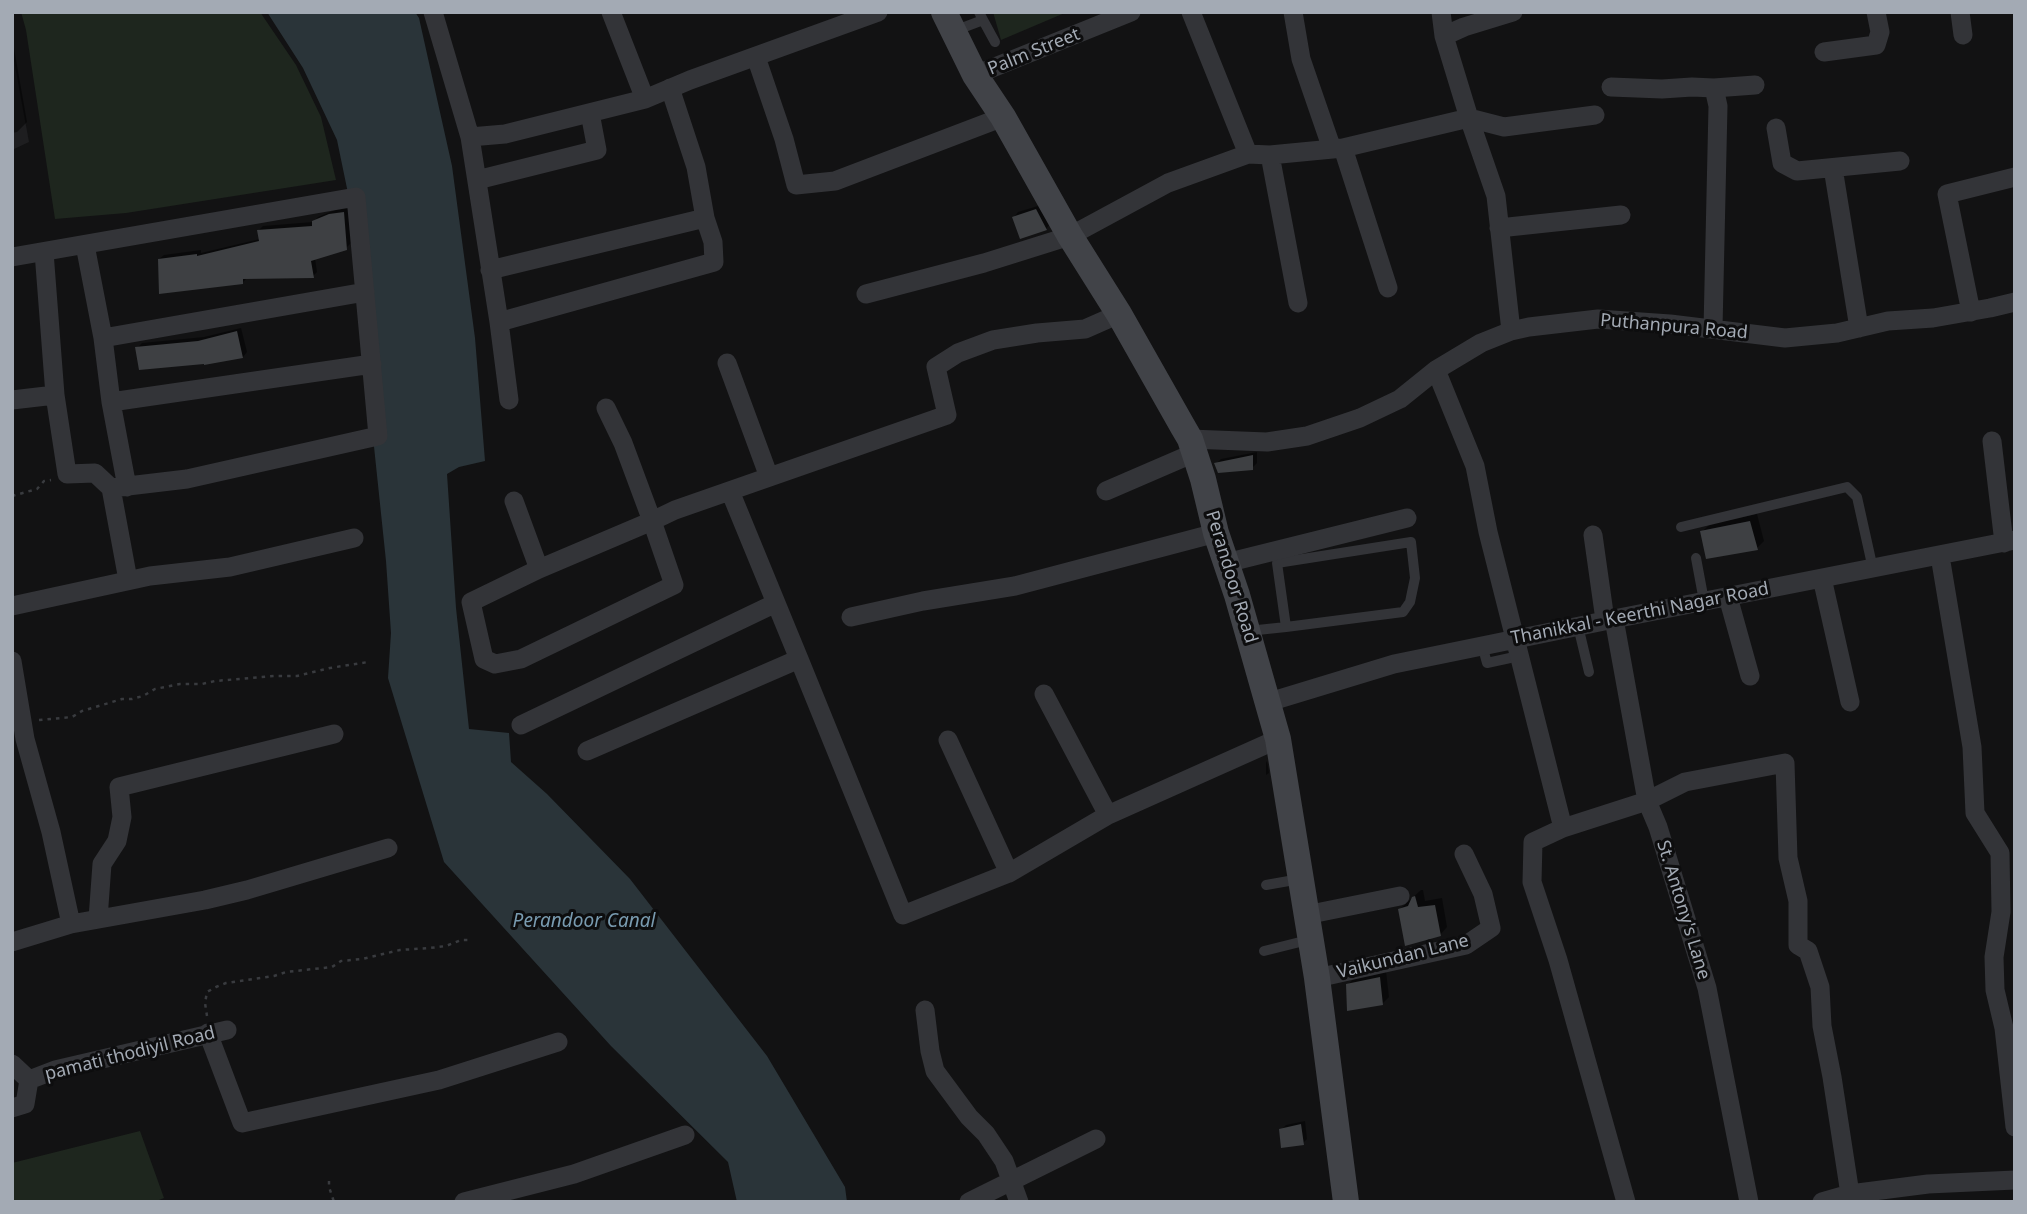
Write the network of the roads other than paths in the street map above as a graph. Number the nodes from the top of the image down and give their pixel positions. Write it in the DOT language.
graph roads {
  1 [pos="433,12"];
  2 [pos="611,12"];
  3 [pos="878,12"];
  4 [pos="1131,12"];
  5 [pos="1191,12"];
  6 [pos="1293,12"];
  7 [pos="1441,12"];
  8 [pos="1513,12"];
  9 [pos="1876,12"];
  10 [pos="1960,12"];
  11 [pos="981,16"];
  12 [pos="949,22"];
  13 [pos="1963,35"];
  14 [pos="1444,36"];
  15 [pos="995,42"];
  16 [pos="1824,52"];
  17 [pos="755,57"];
  18 [pos="975,75"];
  19 [pos="1755,85"];
  20 [pos="1611,87"];
  21 [pos="670,88"];
  22 [pos="1714,88"];
  23 [pos="645,99"];
  24 [pos="590,113"];
  25 [pos="1595,115"];
  26 [pos="1003,117"];
  27 [pos="1469,118"];
  28 [pos="1776,128"];
  29 [pos="470,137"];
  30 [pos="1338,148"];
  31 [pos="1248,153"];
  32 [pos="1270,155"];
  33 [pos="1900,161"];
  34 [pos="1833,168"];
  35 [pos="2015,177"];
  36 [pos="477,180"];
  37 [pos="1621,215"];
  38 [pos="705,218"];
  39 [pos="1499,228"];
  40 [pos="1070,236"];
  41 [pos="85,245"];
  42 [pos="44,252"];
  43 [pos="12,257"];
  44 [pos="490,270"];
  45 [pos="1388,288"];
  46 [pos="365,292"];
  47 [pos="866,294"];
  48 [pos="2015,302"];
  49 [pos="1298,303"];
  50 [pos="1971,312"];
  51 [pos="1119,314"];
  52 [pos="499,322"];
  53 [pos="1859,328"];
  54 [pos="1713,329"];
  55 [pos="1511,331"];
  56 [pos="103,338"];
  57 [pos="727,363"];
  58 [pos="372,364"];
  59 [pos="1436,370"];
  60 [pos="55,396"];
  61 [pos="12,400"];
  62 [pos="509,400"];
  63 [pos="111,402"];
  64 [pos="606,408"];
  65 [pos="1992,441"];
  66 [pos="1192,446"];
  67 [pos="769,477"];
  68 [pos="119,487"];
  69 [pos="730,491"];
  70 [pos="1106,491"];
  71 [pos="514,500"];
  72 [pos="1407,518"];
  73 [pos="652,521"];
  74 [pos="1681,527"];
  75 [pos="1216,533"];
  76 [pos="1593,535"];
  77 [pos="354,538"];
  78 [pos="2010,542"];
  79 [pos="1940,556"];
  80 [pos="1696,558"];
  81 [pos="1226,563"];
  82 [pos="539,569"];
  83 [pos="1873,569"];
  84 [pos="1822,578"];
  85 [pos="128,580"];
  86 [pos="1728,597"];
  87 [pos="1704,601"];
  88 [pos="776,603"];
  89 [pos="12,606"];
  90 [pos="851,617"];
  91 [pos="1610,620"];
  92 [pos="1577,626"];
  93 [pos="1286,627"];
  94 [pos="1247,631"];
  95 [pos="1516,638"];
  96 [pos="1482,645"];
  97 [pos="1510,658"];
  98 [pos="799,659"];
  99 [pos="12,661"];
  100 [pos="1589,672"];
  101 [pos="1749,676"];
  102 [pos="1045,694"];
  103 [pos="1269,702"];
  104 [pos="1850,702"];
  105 [pos="521,725"];
  106 [pos="334,734"];
  107 [pos="1278,739"];
  108 [pos="948,740"];
  109 [pos="587,751"];
  110 [pos="1647,801"];
  111 [pos="1108,815"];
  112 [pos="1563,828"];
  113 [pos="388,848"];
  114 [pos="1464,854"];
  115 [pos="1009,873"];
  116 [pos="1301,878"];
  117 [pos="1266,885"];
  118 [pos="1400,895"];
  119 [pos="1307,915"];
  120 [pos="98,919"];
  121 [pos="71,924"];
  122 [pos="2006,932"];
  123 [pos="12,942"];
  124 [pos="1264,951"];
  125 [pos="1317,978"];
  126 [pos="925,1010"];
  127 [pos="558,1042"];
  128 [pos="12,1064"];
  129 [pos="29,1080"];
  130 [pos="12,1108"];
  131 [pos="2015,1127"];
  132 [pos="685,1135"];
  133 [pos="1096,1139"];
  134 [pos="2015,1180"];
  135 [pos="1011,1181"];
  136 [pos="1850,1194"];
  137 [pos="464,1202"];
  138 [pos="969,1202"];
  139 [pos="1019,1202"];
  140 [pos="1346,1202"];
  141 [pos="1626,1202"];
  142 [pos="1749,1202"];
  143 [pos="1822,1202"];
  1 -- 29 [label="street"];
  2 -- 23 [label="street"];
  3 -- 17 [label="street"];
  4 -- 18 [label="street, Palm Street"];
  5 -- 31 [label="street"];
  6 -- 30 [label="street"];
  7 -- 14 [label="street"];
  8 -- 14 [label="street"];
  9 -- 16 [label="street"];
  10 -- 13 [label="street"];
  11 -- 12 [label="lane"];
  11 -- 15 [label="lane"];
  12 -- 18 [label="main road, Perandoor Road"];
  14 -- 27 [label="street"];
  17 -- 21 [label="street"];
  17 -- 26 [label="street"];
  18 -- 26 [label="main road, Perandoor Road"];
  19 -- 22 [label="street"];
  20 -- 22 [label="street"];
  21 -- 23 [label="street"];
  21 -- 38 [label="street"];
  22 -- 54 [label="street"];
  23 -- 24 [label="street"];
  24 -- 29 [label="street"];
  24 -- 36 [label="street"];
  25 -- 27 [label="street"];
  26 -- 40 [label="main road, Perandoor Road"];
  27 -- 30 [label="street"];
  27 -- 39 [label="street"];
  28 -- 34 [label="street"];
  29 -- 36 [label="street"];
  30 -- 32 [label="street"];
  30 -- 45 [label="street"];
  31 -- 32 [label="street"];
  31 -- 40 [label="street"];
  32 -- 49 [label="street"];
  33 -- 34 [label="street"];
  34 -- 53 [label="street"];
  35 -- 50 [label="street"];
  36 -- 44 [label="street"];
  37 -- 39 [label="street"];
  38 -- 44 [label="street"];
  38 -- 52 [label="street"];
  39 -- 55 [label="street"];
  40 -- 47 [label="street"];
  40 -- 51 [label="main road, Perandoor Road"];
  41 -- 42 [label="street"];
  41 -- 46 [label="street"];
  41 -- 56 [label="street"];
  42 -- 43 [label="street"];
  42 -- 60 [label="street"];
  44 -- 52 [label="street"];
  46 -- 56 [label="street"];
  46 -- 58 [label="street"];
  48 -- 50 [label="street, Puthanpura Road"];
  50 -- 53 [label="street, Puthanpura Road"];
  51 -- 66 [label="main road, Perandoor Road"];
  51 -- 67 [label="street"];
  52 -- 62 [label="street"];
  53 -- 54 [label="street, Puthanpura Road"];
  54 -- 55 [label="street, Puthanpura Road"];
  55 -- 59 [label="street, Puthanpura Road"];
  56 -- 63 [label="street"];
  57 -- 67 [label="street"];
  58 -- 63 [label="street"];
  58 -- 68 [label="street"];
  59 -- 66 [label="street, Puthanpura Road"];
  59 -- 95 [label="street"];
  60 -- 61 [label="street"];
  60 -- 68 [label="street"];
  63 -- 68 [label="street"];
  64 -- 73 [label="street"];
  65 -- 78 [label="street"];
  66 -- 70 [label="street"];
  66 -- 75 [label="main road, Perandoor Road"];
  67 -- 69 [label="street"];
  68 -- 85 [label="street"];
  69 -- 73 [label="street"];
  69 -- 88 [label="street"];
  71 -- 82 [label="street"];
  72 -- 81 [label="street"];
  73 -- 82 [label="street"];
  73 -- 82 [label="street"];
  74 -- 83 [label="lane"];
  75 -- 81 [label="main road, Perandoor Road"];
  75 -- 90 [label="street"];
  76 -- 91 [label="street, St. Antony's Lane"];
  77 -- 85 [label="street"];
  78 -- 79 [label="street, Thanikkal - Keerthi Nagar Road"];
  79 -- 83 [label="street, Thanikkal - Keerthi Nagar Road"];
  79 -- 122 [label="street"];
  80 -- 87 [label="lane"];
  81 -- 94 [label="main road, Perandoor Road"];
  83 -- 84 [label="street, Thanikkal - Keerthi Nagar Road"];
  84 -- 86 [label="street, Thanikkal - Keerthi Nagar Road"];
  84 -- 104 [label="street"];
  85 -- 89 [label="street"];
  86 -- 87 [label="street, Thanikkal - Keerthi Nagar Road"];
  86 -- 101 [label="street"];
  87 -- 91 [label="street, Thanikkal - Keerthi Nagar Road"];
  88 -- 98 [label="street"];
  88 -- 105 [label="street"];
  91 -- 92 [label="street, Thanikkal - Keerthi Nagar Road"];
  91 -- 110 [label="street, St. Antony's Lane"];
  92 -- 95 [label="street, Thanikkal - Keerthi Nagar Road"];
  92 -- 100 [label="lane"];
  93 -- 93 [label="lane"];
  93 -- 94 [label="lane"];
  94 -- 103 [label="main road, Perandoor Road"];
  95 -- 96 [label="street, Thanikkal - Keerthi Nagar Road"];
  95 -- 112 [label="street"];
  96 -- 97 [label="lane"];
  96 -- 103 [label="street, Thanikkal - Keerthi Nagar Road"];
  98 -- 109 [label="street"];
  98 -- 115 [label="street"];
  99 -- 121 [label="street"];
  102 -- 111 [label="street"];
  103 -- 107 [label="main road, Perandoor Road"];
  106 -- 120 [label="street"];
  107 -- 111 [label="street"];
  107 -- 116 [label="main road, Perandoor Road"];
  108 -- 115 [label="street"];
  110 -- 112 [label="street"];
  110 -- 136 [label="street"];
  110 -- 142 [label="street, St. Antony's Lane"];
  111 -- 115 [label="street"];
  112 -- 141 [label="street"];
  113 -- 120 [label="street"];
  114 -- 125 [label="street, Vaikundan Lane"];
  116 -- 117 [label="lane"];
  116 -- 119 [label="main road, Perandoor Road"];
  118 -- 119 [label="street"];
  119 -- 124 [label="lane"];
  119 -- 125 [label="main road, Perandoor Road"];
  120 -- 121 [label="street"];
  121 -- 123 [label="street"];
  122 -- 131 [label="street"];
  125 -- 140 [label="main road, Perandoor Road"];
  126 -- 135 [label="street"];
  127 -- 129 [label="street, pamati thodiyil Road"];
  128 -- 129 [label="street"];
  129 -- 130 [label="street, pamati thodiyil Road"];
  132 -- 137 [label="street"];
  133 -- 135 [label="street"];
  134 -- 136 [label="street"];
  135 -- 138 [label="street"];
  135 -- 139 [label="street"];
  136 -- 143 [label="street"];
}
